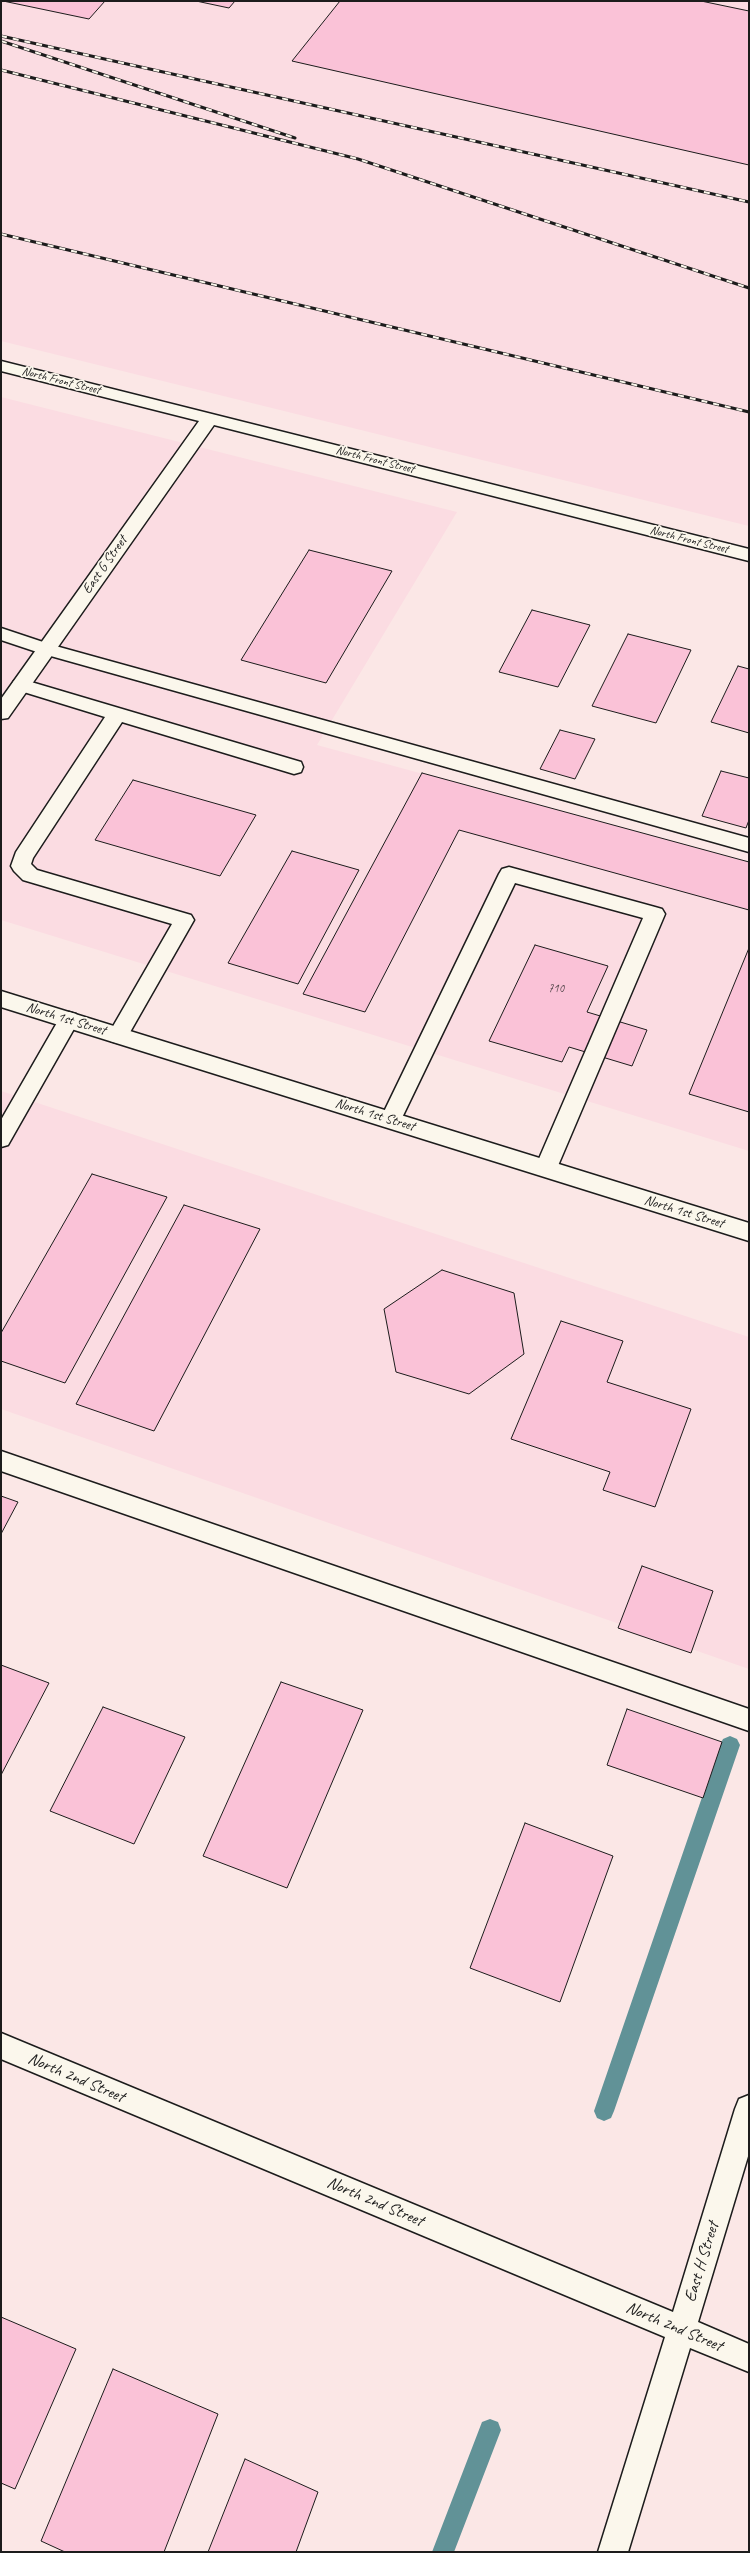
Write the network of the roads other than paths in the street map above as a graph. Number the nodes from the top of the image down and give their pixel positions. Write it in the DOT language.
graph roads {
  1 [pos="1,366"];
  2 [pos="210,418"];
  3 [pos="749,555"];
  4 [pos="1,634"];
  5 [pos="46,649"];
  6 [pos="21,685"];
  7 [pos="1,713"];
  8 [pos="117,714"];
  9 [pos="294,767"];
  10 [pos="749,845"];
  11 [pos="1,999"];
  12 [pos="69,1020"];
  13 [pos="118,1035"];
  14 [pos="391,1120"];
  15 [pos="1,1139"];
  16 [pos="546,1168"];
  17 [pos="749,1232"];
  18 [pos="1,1460"];
  19 [pos="749,1720"];
  20 [pos="1,2046"];
  21 [pos="749,2109"];
  22 [pos="682,2330"];
  23 [pos="749,2358"];
  24 [pos="613,2552"];
  1 -- 2 [label="street, North Front Street"];
  2 -- 3 [label="street, North Front Street"];
  2 -- 5 [label="street, East G Street"];
  4 -- 5 [label="street"];
  5 -- 6 [label="street, East G Street"];
  5 -- 10 [label="street"];
  6 -- 7 [label="street, East G Street"];
  6 -- 8 [label="street"];
  8 -- 9 [label="street"];
  8 -- 13 [label="street"];
  11 -- 12 [label="street, North 1st Street"];
  12 -- 13 [label="street, North 1st Street"];
  12 -- 15 [label="street"];
  13 -- 14 [label="street, North 1st Street"];
  14 -- 16 [label="street, North 1st Street"];
  14 -- 16 [label="street"];
  16 -- 17 [label="street, North 1st Street"];
  18 -- 19 [label="street"];
  20 -- 22 [label="street, North 2nd Street"];
  21 -- 22 [label="street, East H Street"];
  22 -- 23 [label="street, North 2nd Street"];
  22 -- 24 [label="street, East H Street"];
}
